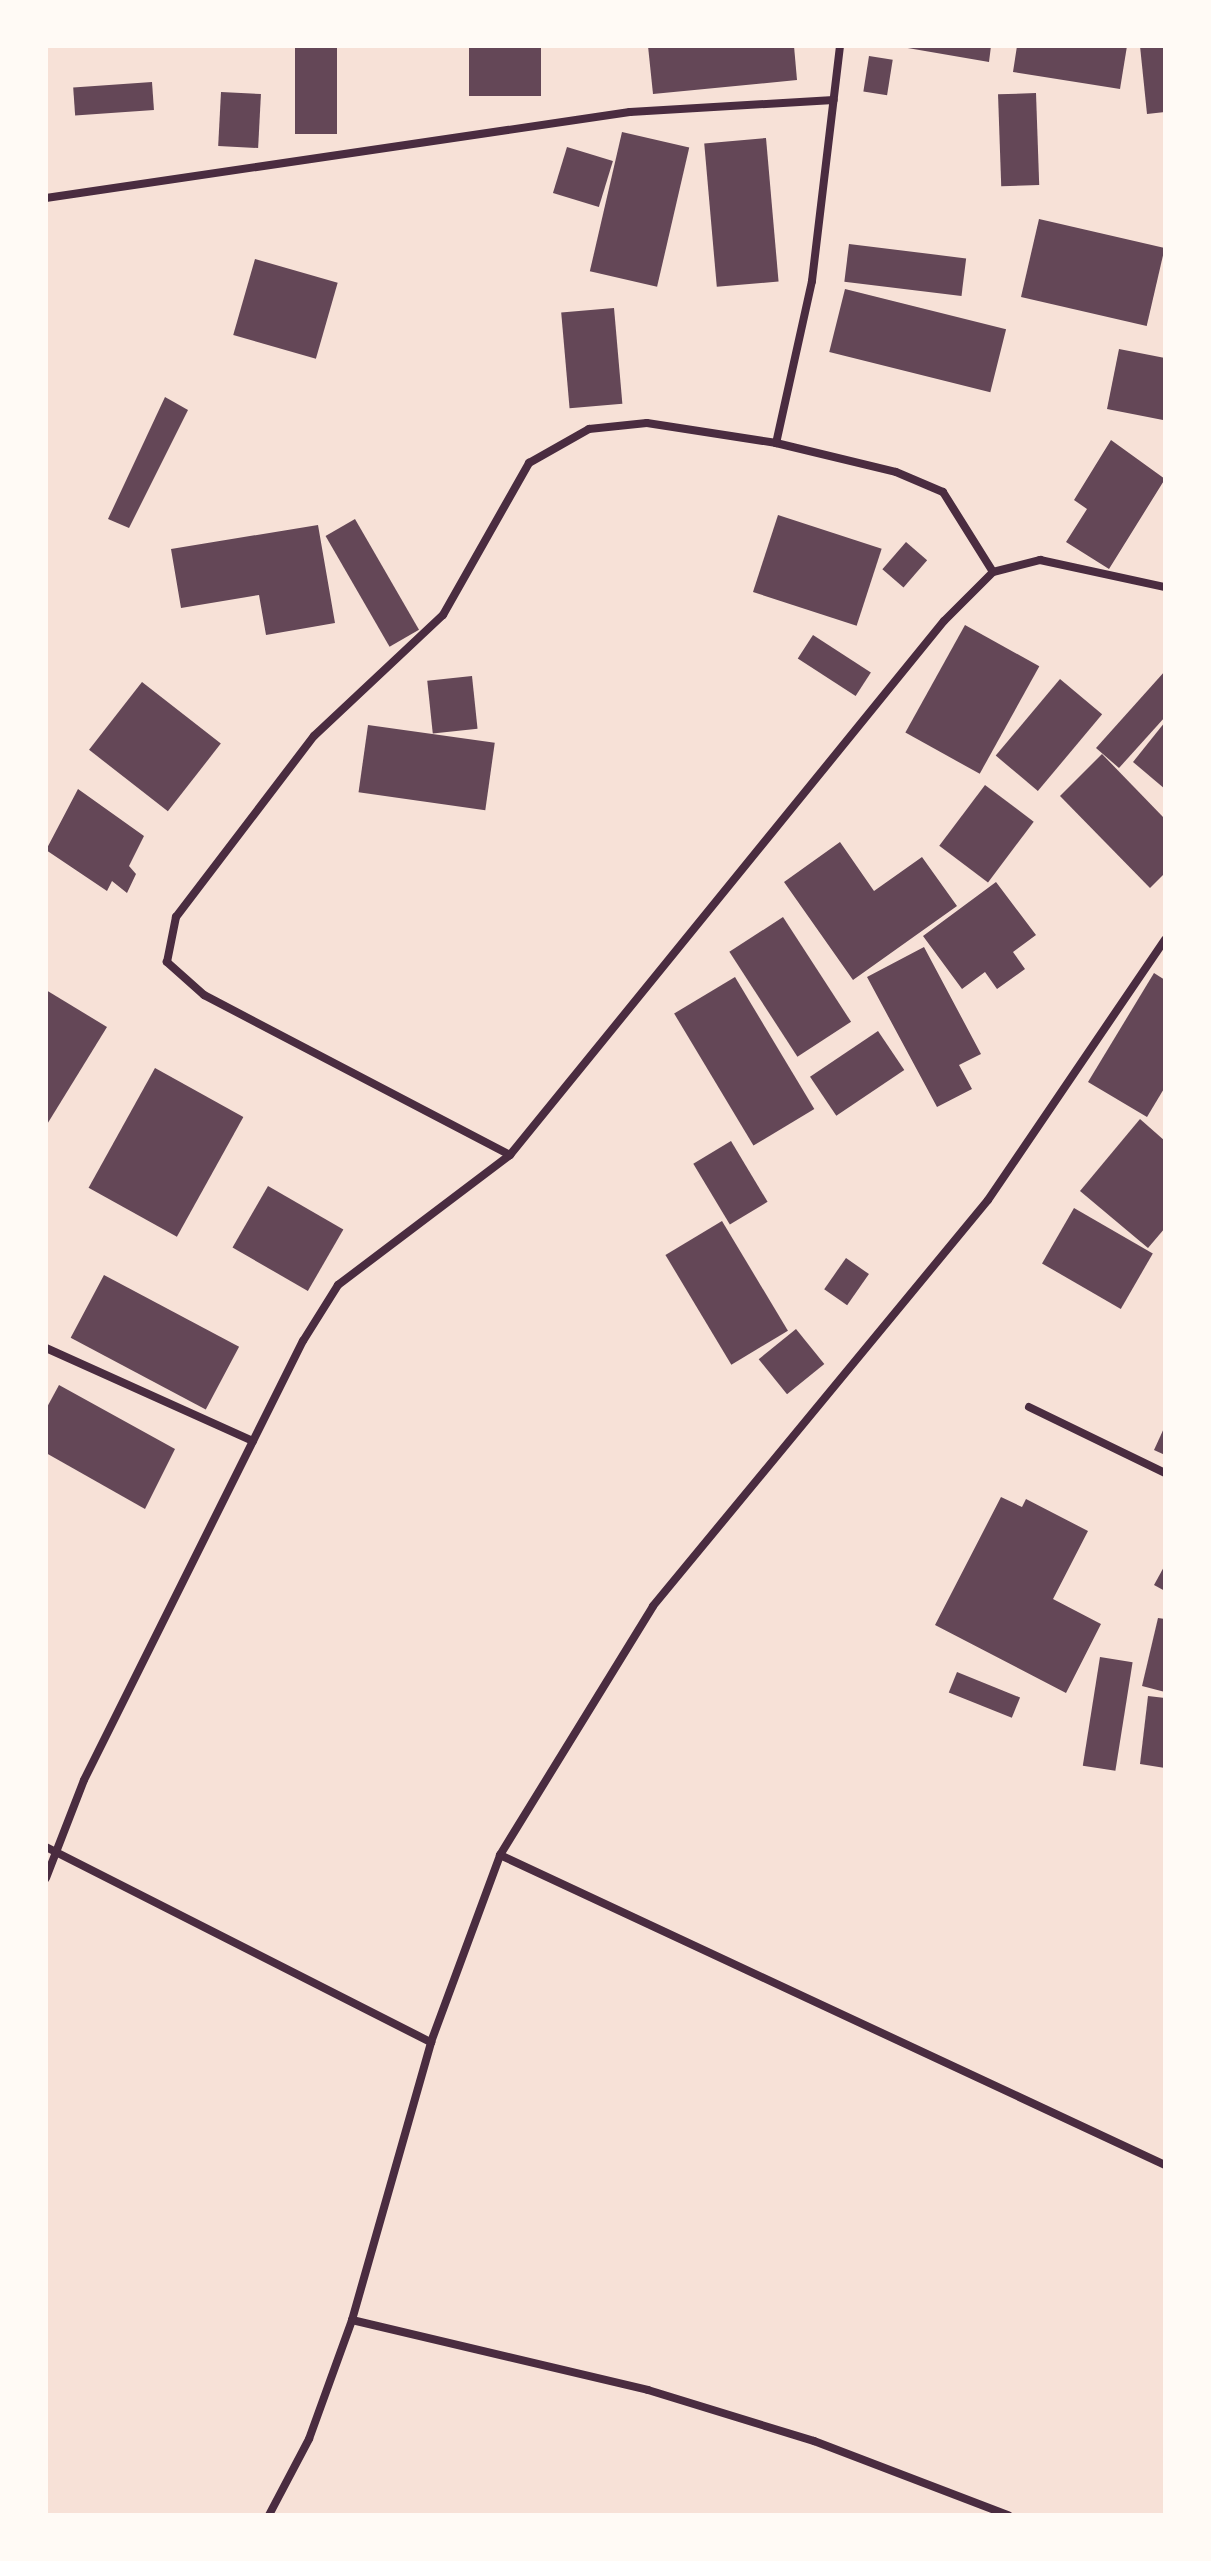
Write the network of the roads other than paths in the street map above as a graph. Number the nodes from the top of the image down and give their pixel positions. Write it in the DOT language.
graph roads {
  1 [pos="840,46"];
  2 [pos="834,100"];
  3 [pos="46,198"];
  4 [pos="776,443"];
  5 [pos="993,572"];
  6 [pos="1165,587"];
  7 [pos="1165,940"];
  8 [pos="510,1155"];
  9 [pos="46,1348"];
  10 [pos="1029,1407"];
  11 [pos="253,1441"];
  12 [pos="1165,1473"];
  13 [pos="46,1847"];
  14 [pos="54,1855"];
  15 [pos="500,1855"];
  16 [pos="46,1878"];
  17 [pos="431,2042"];
  18 [pos="1165,2165"];
  19 [pos="352,2320"];
  20 [pos="269,2515"];
  21 [pos="1008,2515"];
  1 -- 2 [label="street"];
  2 -- 3 [label="street"];
  2 -- 4 [label="street"];
  4 -- 5 [label="street"];
  4 -- 8 [label="street"];
  5 -- 6 [label="street"];
  5 -- 8 [label="street"];
  7 -- 15 [label="street"];
  8 -- 11 [label="street"];
  9 -- 11 [label="street"];
  10 -- 12 [label="street"];
  11 -- 14 [label="street"];
  13 -- 14 [label="street"];
  14 -- 16 [label="street"];
  14 -- 17 [label="street"];
  15 -- 17 [label="street"];
  15 -- 18 [label="street"];
  17 -- 19 [label="street"];
  19 -- 20 [label="street"];
  19 -- 21 [label="street"];
}
